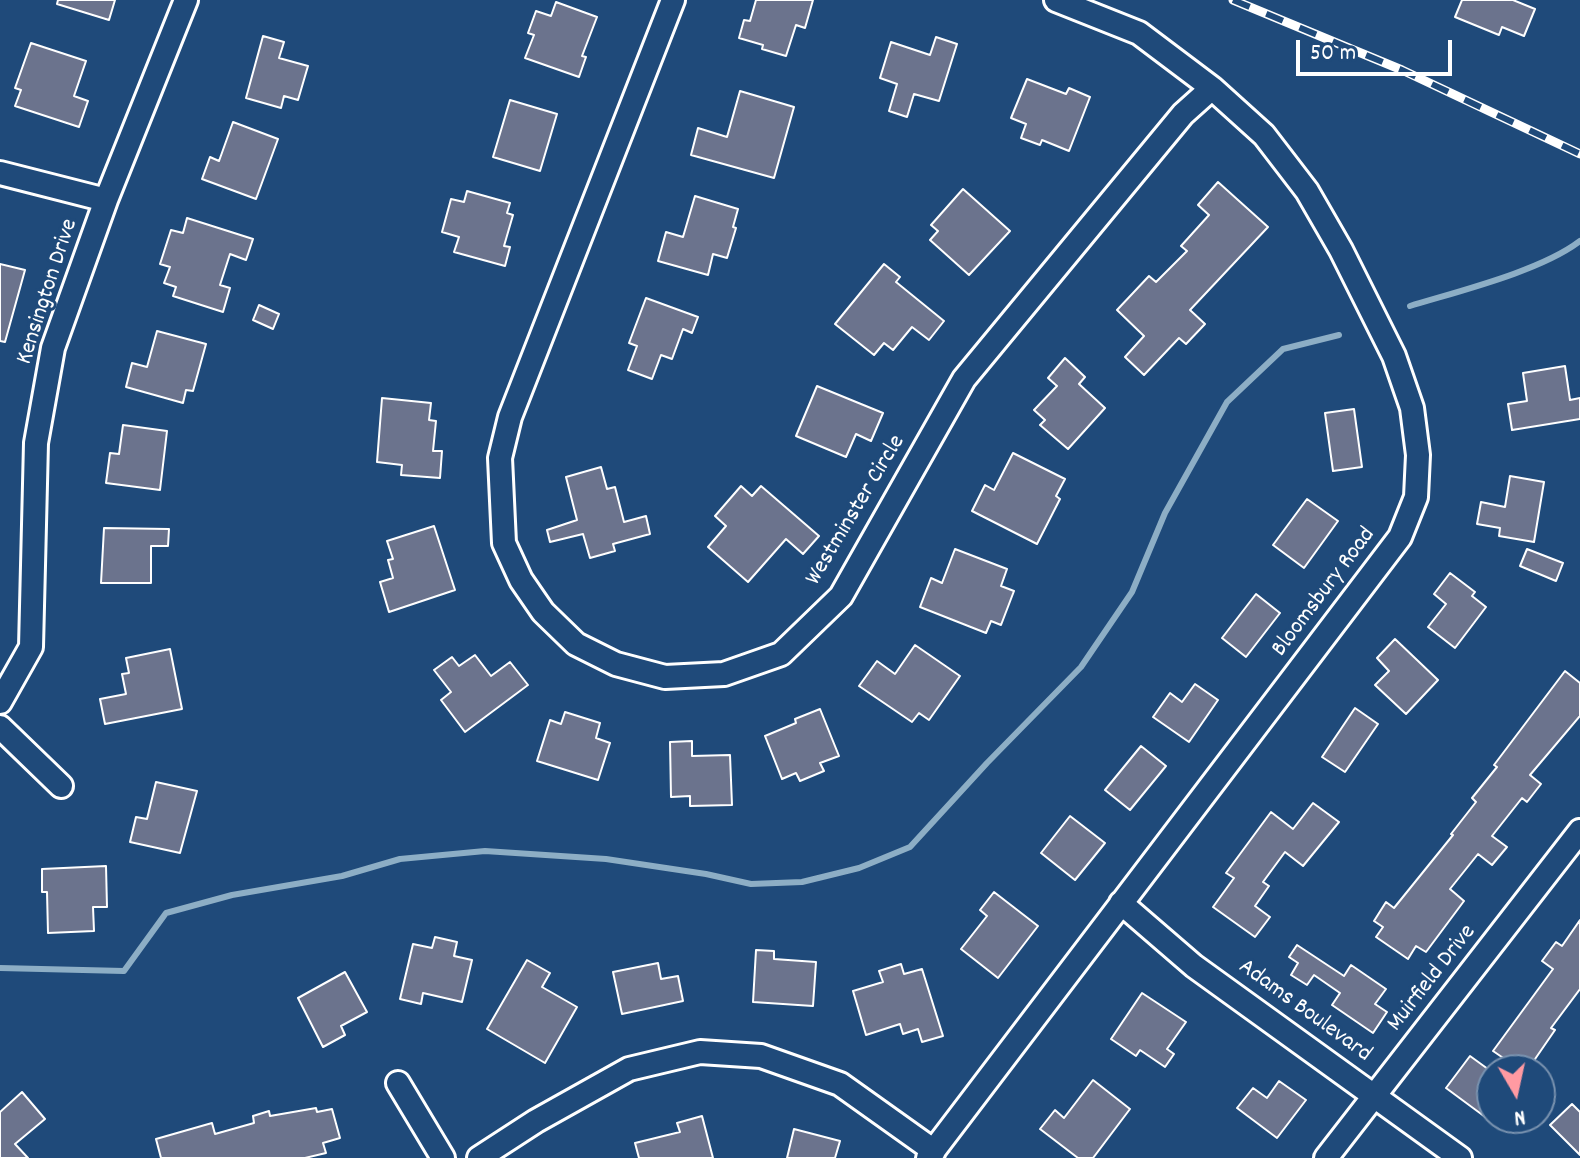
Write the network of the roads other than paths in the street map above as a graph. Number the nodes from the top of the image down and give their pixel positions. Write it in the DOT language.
graph roads {
  1 [pos="186,0"];
  2 [pos="673,0"];
  3 [pos="1056,0"];
  4 [pos="1212,88"];
  5 [pos="0,173"];
  6 [pos="106,200"];
  7 [pos="0,702"];
  8 [pos="0,727"];
  9 [pos="61,786"];
  10 [pos="1580,831"];
  11 [pos="1121,903"];
  12 [pos="398,1083"];
  13 [pos="1376,1096"];
  14 [pos="931,1154"];
  15 [pos="443,1158"];
  16 [pos="479,1158"];
  17 [pos="1326,1158"];
  18 [pos="1460,1158"];
  1 -- 6 [label="street, Kensington Drive"];
  2 -- 4 [label="street, Westminster Circle"];
  3 -- 4 [label="street, Bloomsbury Road"];
  4 -- 11 [label="street, Bloomsbury Road"];
  5 -- 6 [label="street"];
  6 -- 7 [label="street, Kensington Drive"];
  8 -- 9 [label="street"];
  10 -- 13 [label="street, Muirfield Drive"];
  11 -- 13 [label="street, Adams Boulevard"];
  11 -- 14 [label="street, Bloomsbury Road"];
  12 -- 15 [label="street"];
  13 -- 17 [label="street, Muirfield Drive"];
  13 -- 18 [label="street, Adams Boulevard"];
  14 -- 16 [label="street"];
}
